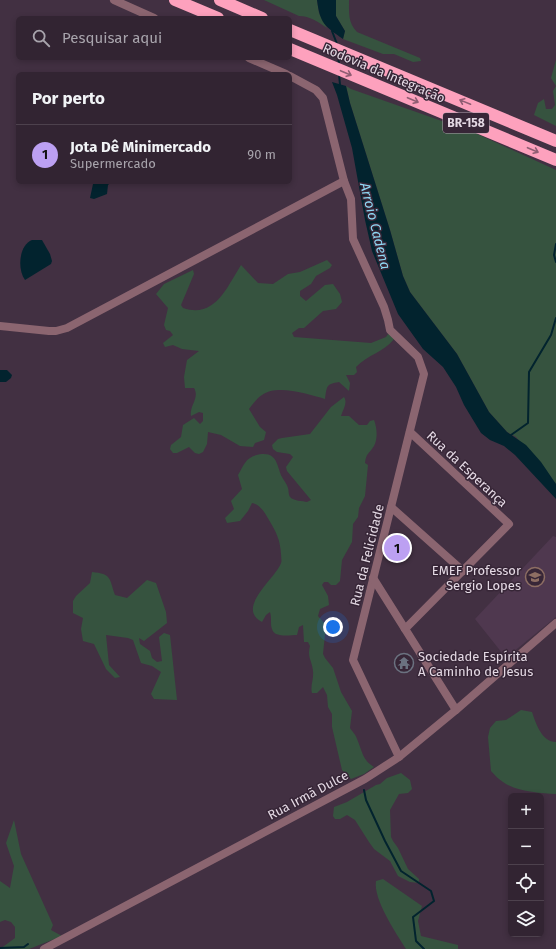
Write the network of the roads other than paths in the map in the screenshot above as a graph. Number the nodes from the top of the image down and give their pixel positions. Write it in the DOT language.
graph roads {
  1 [pos="114,0"];
  2 [pos="175,0"];
  3 [pos="220,0"];
  4 [pos="150,16"];
  5 [pos="213,16"];
  6 [pos="257,16"];
  7 [pos="292,31"];
  8 [pos="292,50"];
  9 [pos="254,60"];
  10 [pos="281,72"];
  11 [pos="292,77"];
  12 [pos="556,141"];
  13 [pos="556,160"];
  14 [pos="344,181"];
  15 [pos="0,326"];
  16 [pos="410,432"];
  17 [pos="391,507"];
  18 [pos="463,571"];
  19 [pos="373,578"];
  20 [pos="556,623"];
  21 [pos="405,629"];
  22 [pos="456,710"];
  23 [pos="399,756"];
  24 [pos="44,949"];
  1 -- 4 [label="street"];
  2 -- 5 [label="highway"];
  3 -- 6 [label="highway"];
  12 -- 7 [label="highway, Rodovia da Integração / BR-158, one-way"];
  8 -- 13 [label="highway, Rodovia da Integração / BR-158, one-way"];
  9 -- 10 [label="street"];
  11 -- 14 [label="street"];
  14 -- 15 [label="street"];
  14 -- 16 [label="street, Rua da Felicidade"];
  16 -- 17 [label="street, Rua da Felicidade"];
  16 -- 18 [label="street, Rua da Esperança"];
  17 -- 18 [label="street"];
  17 -- 19 [label="street, Rua da Felicidade"];
  18 -- 21 [label="street"];
  19 -- 21 [label="street"];
  19 -- 23 [label="street, Rua da Felicidade"];
  20 -- 22 [label="street, Rua Irmã Dulce"];
  21 -- 22 [label="street"];
  22 -- 23 [label="street, Rua Irmã Dulce"];
  23 -- 24 [label="street, Rua Irmã Dulce"];
}
